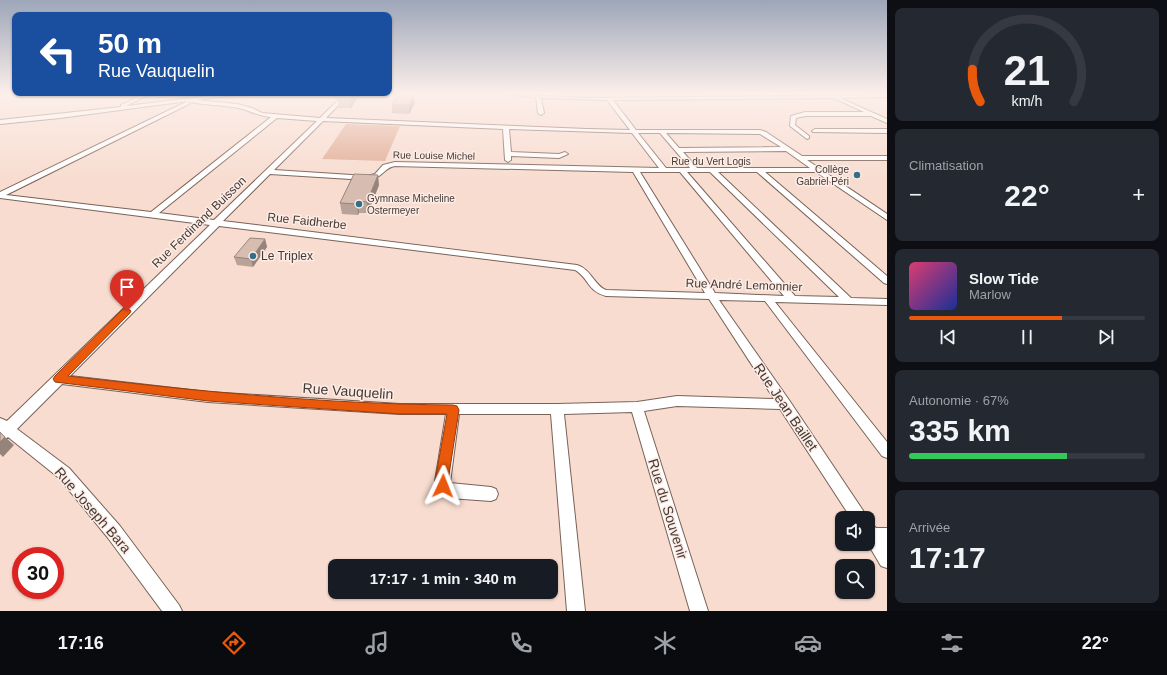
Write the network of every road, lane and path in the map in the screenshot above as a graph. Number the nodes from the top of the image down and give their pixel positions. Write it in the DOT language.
graph roads {
  1 [pos="146,123"];
  2 [pos="268,123"];
  3 [pos="318,123"];
  4 [pos="394,123"];
  5 [pos="627,123"];
  6 [pos="792,123"];
  7 [pos="506,128"];
  8 [pos="634,131"];
  9 [pos="661,131"];
  10 [pos="815,131"];
  11 [pos="887,131"];
  12 [pos="808,136"];
  13 [pos="787,149"];
  14 [pos="678,150"];
  15 [pos="508,154"];
  16 [pos="565,154"];
  17 [pos="799,158"];
  18 [pos="887,158"];
  19 [pos="508,167"];
  20 [pos="605,170"];
  21 [pos="635,170"];
  22 [pos="664,170"];
  23 [pos="682,170"];
  24 [pos="696,170"];
  25 [pos="817,170"];
  26 [pos="713,171"];
  27 [pos="760,171"];
  28 [pos="268,172"];
  29 [pos="0,196"];
  30 [pos="151,216"];
  31 [pos="887,218"];
  32 [pos="216,224"];
  33 [pos="887,281"];
  34 [pos="600,293"];
  35 [pos="712,296"];
  36 [pos="768,299"];
  37 [pos="793,300"];
  38 [pos="848,301"];
  39 [pos="887,302"];
  40 [pos="59,379"];
  41 [pos="785,404"];
  42 [pos="637,407"];
  43 [pos="557,409"];
  44 [pos="453,410"];
  45 [pos="3,430"];
  46 [pos="887,452"];
  47 [pos="491,494"];
  48 [pos="855,511"];
  49 [pos="876,534"];
  50 [pos="887,560"];
  51 [pos="173,611"];
  52 [pos="576,611"];
  53 [pos="699,611"];
  1 -- 29 [label="street"];
  2 -- 30 [label="street"];
  3 -- 28 [label="street, Rue Ferdinand Buisson"];
  4 -- 7 [label="street"];
  5 -- 8 [label="street"];
  6 -- 12 [label="street"];
  7 -- 8 [label="street"];
  7 -- 15 [label="street"];
  8 -- 9 [label="street"];
  8 -- 22 [label="street"];
  9 -- 13 [label="street"];
  9 -- 14 [label="street"];
  10 -- 11 [label="street"];
  13 -- 14 [label="street"];
  13 -- 17 [label="street"];
  14 -- 24 [label="street"];
  15 -- 16 [label="street"];
  15 -- 19 [label="street"];
  17 -- 18 [label="street"];
  17 -- 25 [label="street"];
  19 -- 20 [label="street, Rue Louise Michel"];
  19 -- 28 [label="street, Rue Louise Michel"];
  20 -- 21 [label="street, Rue du Vert Logis"];
  21 -- 22 [label="street, Rue du Vert Logis"];
  21 -- 35 [label="street, Rue Jean Baillet"];
  22 -- 23 [label="street, Rue du Vert Logis"];
  23 -- 24 [label="street, Rue du Vert Logis"];
  23 -- 37 [label="street"];
  24 -- 26 [label="street, Rue du Vert Logis"];
  25 -- 27 [label="street, Rue du Vert Logis"];
  25 -- 31 [label="street"];
  26 -- 27 [label="street, Rue du Vert Logis"];
  26 -- 38 [label="street"];
  27 -- 33 [label="street"];
  28 -- 32 [label="street, Rue Ferdinand Buisson"];
  29 -- 30 [label="street, Rue Faidherbe"];
  30 -- 32 [label="street, Rue Faidherbe"];
  32 -- 34 [label="street, Rue Faidherbe"];
  32 -- 40 [label="street, Rue Ferdinand Buisson"];
  34 -- 35 [label="street, Rue André Lemonnier"];
  35 -- 36 [label="street, Rue André Lemonnier"];
  35 -- 41 [label="street, Rue Jean Baillet"];
  36 -- 37 [label="street, Rue André Lemonnier"];
  36 -- 46 [label="street"];
  37 -- 38 [label="street, Rue André Lemonnier"];
  38 -- 39 [label="street, Rue André Lemonnier"];
  40 -- 44 [label="street, Rue Vauquelin"];
  40 -- 45 [label="street, Rue Ferdinand Buisson"];
  41 -- 42 [label="street, Rue Vauquelin"];
  41 -- 48 [label="street, Rue Jean Baillet"];
  42 -- 43 [label="street, Rue Vauquelin"];
  42 -- 53 [label="street, Rue du Souvenir"];
  43 -- 44 [label="street, Rue Vauquelin"];
  43 -- 52 [label="street"];
  44 -- 47 [label="street"];
  45 -- 51 [label="street, Rue Joseph Bara"];
  49 -- 50 [label="street"];
}
